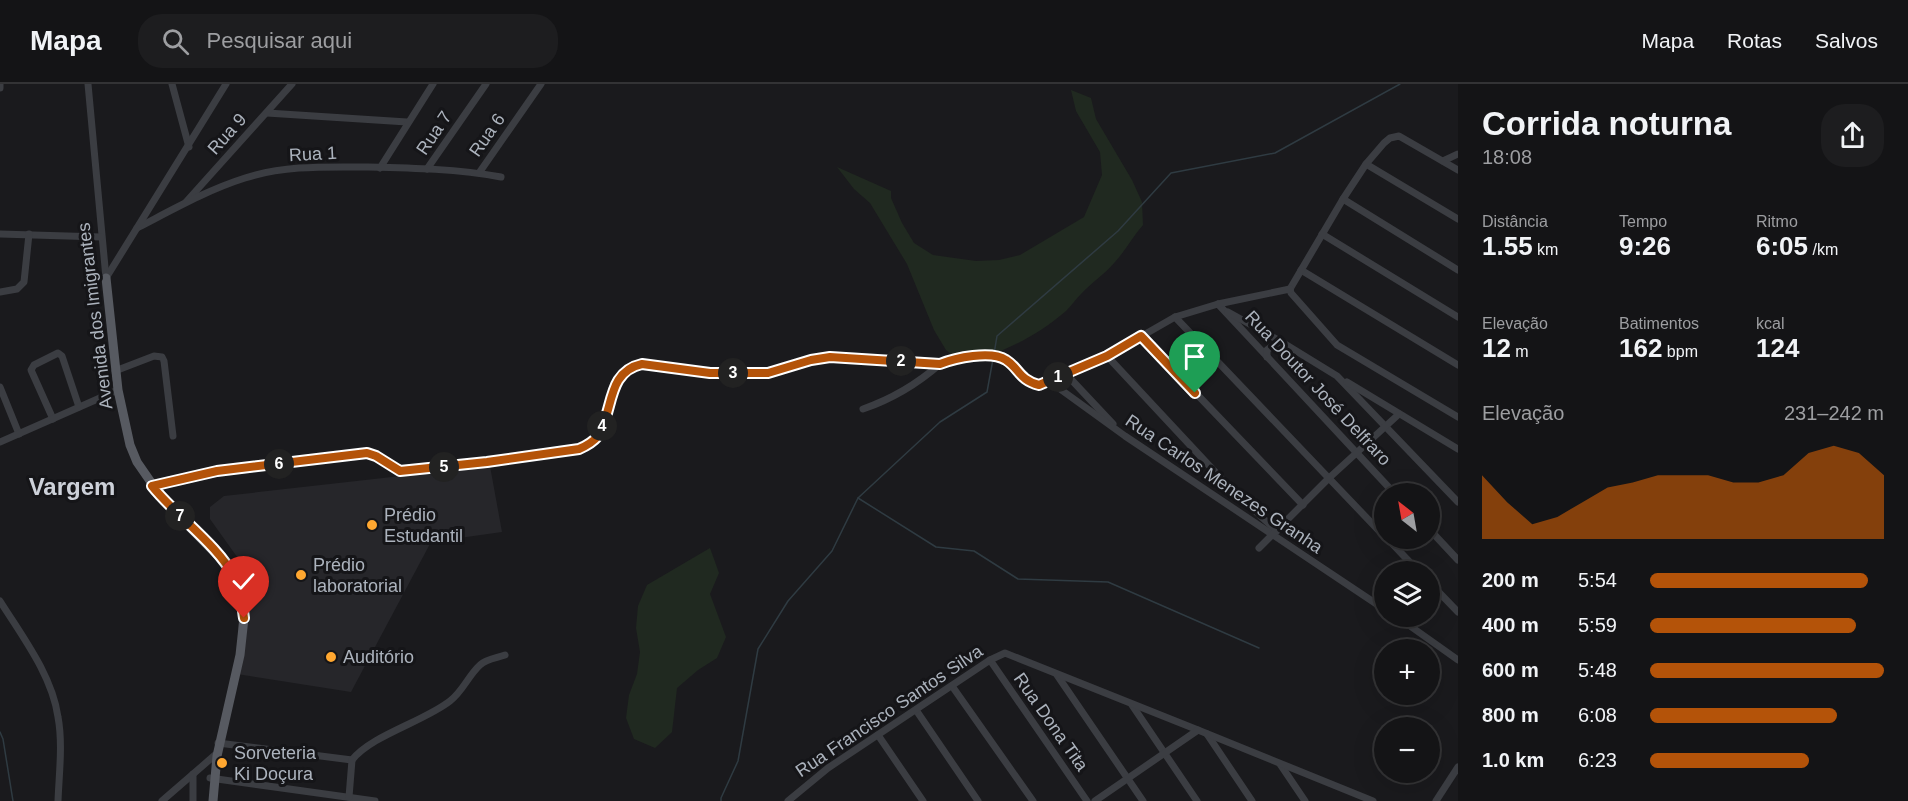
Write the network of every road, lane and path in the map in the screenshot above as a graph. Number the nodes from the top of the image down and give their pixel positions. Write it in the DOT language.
graph roads {
  1 [pos="88,84"];
  2 [pos="172,84"];
  3 [pos="226,84"];
  4 [pos="292,84"];
  5 [pos="433,84"];
  6 [pos="486,84"];
  7 [pos="541,84"];
  8 [pos="267,113"];
  9 [pos="407,122"];
  10 [pos="189,147"];
  11 [pos="1458,154"];
  12 [pos="1443,161"];
  13 [pos="1366,164"];
  14 [pos="380,168"];
  15 [pos="427,169"];
  16 [pos="1458,170"];
  17 [pos="479,173"];
  18 [pos="501,177"];
  19 [pos="1343,199"];
  20 [pos="184,204"];
  21 [pos="1458,219"];
  22 [pos="137,228"];
  23 [pos="0,234"];
  24 [pos="29,234"];
  25 [pos="1322,234"];
  26 [pos="101,237"];
  27 [pos="1301,270"];
  28 [pos="1458,270"];
  29 [pos="106,278"];
  30 [pos="1290,289"];
  31 [pos="0,292"];
  32 [pos="1218,304"];
  33 [pos="1228,312"];
  34 [pos="1175,317"];
  35 [pos="1458,317"];
  36 [pos="1141,336"];
  37 [pos="1280,341"];
  38 [pos="1107,356"];
  39 [pos="1267,357"];
  40 [pos="940,364"];
  41 [pos="1458,365"];
  42 [pos="115,371"];
  43 [pos="1066,374"];
  44 [pos="1337,376"];
  45 [pos="1049,381"];
  46 [pos="0,387"];
  47 [pos="118,390"];
  48 [pos="79,407"];
  49 [pos="863,409"];
  50 [pos="1399,414"];
  51 [pos="1458,417"];
  52 [pos="53,419"];
  53 [pos="1386,426"];
  54 [pos="19,434"];
  55 [pos="172,436"];
  56 [pos="1125,436"];
  57 [pos="0,442"];
  58 [pos="1458,449"];
  59 [pos="1357,453"];
  60 [pos="1329,478"];
  61 [pos="1385,483"];
  62 [pos="152,486"];
  63 [pos="1231,489"];
  64 [pos="1220,500"];
  65 [pos="1458,502"];
  66 [pos="1303,505"];
  67 [pos="1374,525"];
  68 [pos="1275,533"];
  69 [pos="1440,541"];
  70 [pos="1259,548"];
  71 [pos="1397,549"];
  72 [pos="1458,560"];
  73 [pos="1409,561"];
  74 [pos="1440,593"];
  75 [pos="0,601"];
  76 [pos="1374,602"];
  77 [pos="1458,612"];
  78 [pos="1411,627"];
  79 [pos="505,655"];
  80 [pos="990,660"];
  81 [pos="1458,660"];
  82 [pos="1057,675"];
  83 [pos="952,686"];
  84 [pos="1132,705"];
  85 [pos="916,710"];
  86 [pos="1198,730"];
  87 [pos="1207,734"];
  88 [pos="878,735"];
  89 [pos="219,743"];
  90 [pos="1165,754"];
  91 [pos="216,755"];
  92 [pos="352,760"];
  93 [pos="1280,764"];
  94 [pos="1458,767"];
  95 [pos="193,774"];
  96 [pos="212,778"];
  97 [pos="1128,778"];
  98 [pos="349,797"];
  99 [pos="1359,798"];
  100 [pos="58,801"];
  101 [pos="162,801"];
  102 [pos="193,801"];
  103 [pos="210,801"];
  104 [pos="375,801"];
  105 [pos="788,801"];
  106 [pos="923,801"];
  107 [pos="978,801"];
  108 [pos="1032,801"];
  109 [pos="1087,801"];
  110 [pos="1095,801"];
  111 [pos="1143,801"];
  112 [pos="1197,801"];
  113 [pos="1252,801"];
  114 [pos="1305,801"];
  115 [pos="1373,801"];
  116 [pos="1436,801"];
  1 -- 26 [label="street, Avenida dos Imigrantes"];
  2 -- 10 [label="street"];
  3 -- 10 [label="street"];
  4 -- 8 [label="street, Rua 9"];
  5 -- 9 [label="street"];
  6 -- 15 [label="street, Rua 7"];
  7 -- 17 [label="street, Rua 6"];
  8 -- 9 [label="street"];
  8 -- 20 [label="street, Rua 9"];
  9 -- 14 [label="street"];
  10 -- 22 [label="street"];
  11 -- 12 [label="street"];
  12 -- 13 [label="street"];
  12 -- 16 [label="street"];
  13 -- 19 [label="street"];
  13 -- 21 [label="street"];
  14 -- 15 [label="street, Rua 1"];
  14 -- 20 [label="street, Rua 1"];
  15 -- 17 [label="street, Rua 1"];
  17 -- 18 [label="street, Rua 1"];
  19 -- 25 [label="street"];
  19 -- 28 [label="street"];
  20 -- 22 [label="street, Rua 1"];
  22 -- 29 [label="street"];
  23 -- 24 [label="street"];
  24 -- 26 [label="street"];
  24 -- 31 [label="street"];
  25 -- 27 [label="street"];
  25 -- 35 [label="street"];
  26 -- 29 [label="street, Avenida dos Imigrantes"];
  27 -- 30 [label="street"];
  27 -- 41 [label="street"];
  29 -- 42 [label="main road, Avenida dos Imigrantes"];
  30 -- 32 [label="street"];
  30 -- 51 [label="street"];
  32 -- 33 [label="street, Rua Doutor José Delfraro"];
  32 -- 34 [label="street"];
  33 -- 37 [label="street"];
  33 -- 39 [label="street, Rua Doutor José Delfraro"];
  34 -- 36 [label="street"];
  34 -- 60 [label="street"];
  36 -- 38 [label="street"];
  36 -- 66 [label="street"];
  37 -- 39 [label="street"];
  37 -- 44 [label="street"];
  38 -- 43 [label="street"];
  38 -- 63 [label="street"];
  39 -- 59 [label="street, Rua Doutor José Delfraro"];
  40 -- 45 [label="street"];
  40 -- 49 [label="street"];
  40 -- 62 [label="street"];
  42 -- 47 [label="main road, Avenida dos Imigrantes"];
  42 -- 55 [label="street"];
  43 -- 45 [label="street"];
  43 -- 56 [label="street"];
  44 -- 50 [label="street"];
  44 -- 53 [label="street"];
  45 -- 56 [label="street, Rua Carlos Menezes Granha"];
  46 -- 54 [label="street"];
  47 -- 48 [label="street"];
  47 -- 62 [label="main road, Avenida dos Imigrantes"];
  48 -- 52 [label="street"];
  48 -- 52 [label="street"];
  50 -- 53 [label="street"];
  50 -- 58 [label="street"];
  52 -- 54 [label="street"];
  53 -- 59 [label="street"];
  53 -- 65 [label="street"];
  54 -- 57 [label="street"];
  56 -- 64 [label="street, Rua Carlos Menezes Granha"];
  59 -- 60 [label="street"];
  59 -- 61 [label="street, Rua Doutor José Delfraro"];
  60 -- 66 [label="street"];
  60 -- 67 [label="street"];
  62 -- 89 [label="main road, Avenida dos Imigrantes"];
  63 -- 64 [label="street"];
  63 -- 68 [label="street"];
  64 -- 68 [label="street, Rua Carlos Menezes Granha"];
  66 -- 68 [label="street"];
  68 -- 70 [label="street"];
  68 -- 76 [label="street, Rua Carlos Menezes Granha"];
  69 -- 72 [label="street"];
  71 -- 73 [label="street"];
  74 -- 77 [label="street"];
  75 -- 100 [label="street"];
  78 -- 81 [label="street"];
  79 -- 92 [label="street"];
  80 -- 82 [label="street, Rua Francisco Santos Silva"];
  80 -- 83 [label="street, Rua Francisco Santos Silva"];
  80 -- 109 [label="street, Rua Dona Tita"];
  82 -- 84 [label="street"];
  82 -- 97 [label="street"];
  83 -- 85 [label="street, Rua Francisco Santos Silva"];
  83 -- 108 [label="street"];
  84 -- 86 [label="street"];
  84 -- 90 [label="street"];
  85 -- 88 [label="street, Rua Francisco Santos Silva"];
  85 -- 107 [label="street"];
  86 -- 87 [label="street"];
  86 -- 90 [label="street"];
  87 -- 93 [label="street"];
  87 -- 113 [label="street"];
  88 -- 105 [label="street, Rua Francisco Santos Silva"];
  88 -- 106 [label="street"];
  89 -- 91 [label="main road, Avenida dos Imigrantes"];
  89 -- 92 [label="street"];
  90 -- 97 [label="street"];
  90 -- 112 [label="street"];
  91 -- 95 [label="street"];
  91 -- 96 [label="main road, Avenida dos Imigrantes"];
  92 -- 98 [label="street"];
  93 -- 99 [label="street"];
  93 -- 114 [label="street"];
  94 -- 116 [label="street"];
  95 -- 101 [label="street"];
  95 -- 102 [label="street"];
  96 -- 98 [label="street"];
  96 -- 103 [label="main road, Avenida dos Imigrantes"];
  97 -- 110 [label="street"];
  97 -- 111 [label="street"];
  98 -- 104 [label="street"];
  99 -- 115 [label="street"];
}
